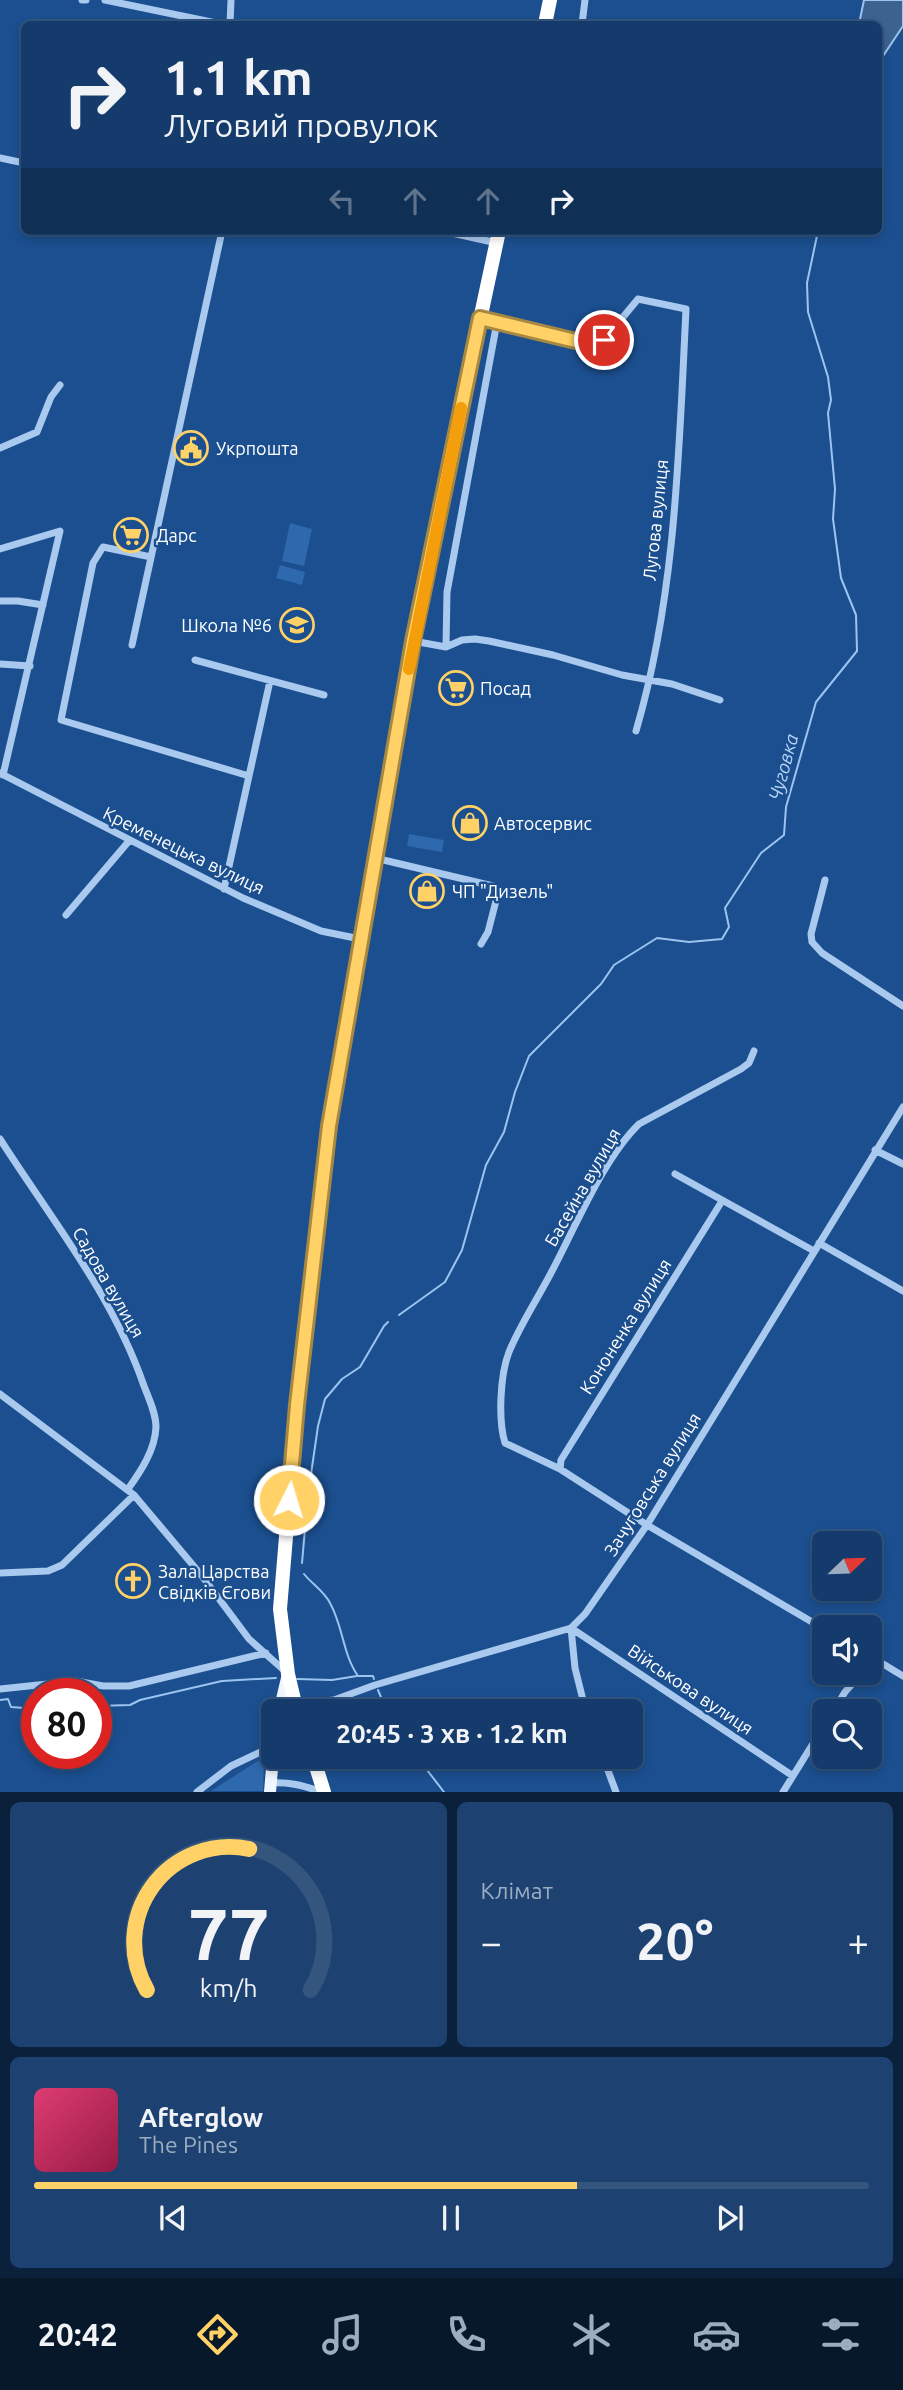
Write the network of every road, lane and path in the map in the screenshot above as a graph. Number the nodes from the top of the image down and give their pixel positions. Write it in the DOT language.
graph roads {
  1 [pos="105,0"];
  2 [pos="231,0"];
  3 [pos="550,0"];
  4 [pos="585,0"];
  5 [pos="206,21"];
  6 [pos="230,21"];
  7 [pos="546,21"];
  8 [pos="582,21"];
  9 [pos="0,158"];
  10 [pos="21,162"];
  11 [pos="221,235"];
  12 [pos="480,235"];
  13 [pos="498,237"];
  14 [pos="480,318"];
  15 [pos="497,322"];
  16 [pos="60,385"];
  17 [pos="0,448"];
  18 [pos="0,549"];
  19 [pos="151,556"];
  20 [pos="0,601"];
  21 [pos="44,605"];
  22 [pos="413,641"];
  23 [pos="132,645"];
  24 [pos="446,648"];
  25 [pos="195,660"];
  26 [pos="0,664"];
  27 [pos="30,666"];
  28 [pos="270,681"];
  29 [pos="649,681"];
  30 [pos="324,695"];
  31 [pos="720,700"];
  32 [pos="636,731"];
  33 [pos="2,774"];
  34 [pos="249,776"];
  35 [pos="129,841"];
  36 [pos="375,858"];
  37 [pos="825,880"];
  38 [pos="224,889"];
  39 [pos="66,915"];
  40 [pos="360,939"];
  41 [pos="481,944"];
  42 [pos="903,1006"];
  43 [pos="754,1051"];
  44 [pos="903,1107"];
  45 [pos="0,1139"];
  46 [pos="875,1150"];
  47 [pos="903,1164"];
  48 [pos="675,1174"];
  49 [pos="722,1200"];
  50 [pos="819,1243"];
  51 [pos="814,1251"];
  52 [pos="903,1291"];
  53 [pos="0,1394"];
  54 [pos="560,1469"];
  55 [pos="131,1492"];
  56 [pos="647,1525"];
  57 [pos="0,1573"];
  58 [pos="812,1622"];
  59 [pos="571,1628"];
  60 [pos="266,1653"];
  61 [pos="882,1665"];
  62 [pos="288,1674"];
  63 [pos="903,1676"];
  64 [pos="851,1685"];
  65 [pos="0,1689"];
  66 [pos="282,1699"];
  67 [pos="293,1699"];
  68 [pos="337,1699"];
  69 [pos="583,1699"];
  70 [pos="841,1699"];
  71 [pos="812,1745"];
  72 [pos="261,1752"];
  73 [pos="272,1769"];
  74 [pos="316,1769"];
  75 [pos="608,1769"];
  76 [pos="793,1776"];
  77 [pos="270,1787"];
  78 [pos="197,1791"];
  79 [pos="322,1791"];
  80 [pos="616,1791"];
  81 [pos="783,1791"];
  1 -- 5 [label="street"];
  2 -- 6 [label="street"];
  3 -- 7 [label="highway"];
  4 -- 8 [label="street"];
  9 -- 10 [label="street"];
  11 -- 19 [label="street"];
  12 -- 13 [label="street"];
  13 -- 14 [label="highway"];
  14 -- 15 [label="street"];
  14 -- 22 [label="highway"];
  15 -- 24 [label="street"];
  15 -- 29 [label="street, Лугова вулиця"];
  16 -- 17 [label="street"];
  18 -- 21 [label="street"];
  19 -- 23 [label="street"];
  19 -- 34 [label="street"];
  20 -- 21 [label="street"];
  21 -- 27 [label="street"];
  22 -- 24 [label="street"];
  22 -- 36 [label="highway"];
  24 -- 29 [label="street"];
  25 -- 28 [label="street"];
  26 -- 27 [label="street"];
  27 -- 33 [label="street"];
  28 -- 30 [label="street"];
  28 -- 34 [label="street"];
  29 -- 31 [label="street"];
  29 -- 32 [label="street, Лугова вулиця"];
  33 -- 35 [label="street, Кременецька вулиця"];
  34 -- 38 [label="street"];
  35 -- 38 [label="street, Кременецька вулиця"];
  35 -- 39 [label="street"];
  36 -- 40 [label="highway"];
  36 -- 41 [label="street"];
  37 -- 42 [label="street"];
  38 -- 40 [label="street, Кременецька вулиця"];
  40 -- 62 [label="highway"];
  43 -- 54 [label="street, Басейна вулиця"];
  44 -- 46 [label="street, Зачуговська вулиця"];
  45 -- 55 [label="street, Садова вулиця"];
  46 -- 47 [label="street"];
  46 -- 50 [label="street, Зачуговська вулиця"];
  48 -- 49 [label="street"];
  49 -- 51 [label="street"];
  49 -- 54 [label="street, Кононенка вулиця"];
  50 -- 51 [label="street, Зачуговська вулиця"];
  50 -- 52 [label="street"];
  51 -- 56 [label="street, Зачуговська вулиця"];
  53 -- 55 [label="street"];
  54 -- 56 [label="street"];
  55 -- 57 [label="street, Садова вулиця"];
  55 -- 60 [label="street"];
  56 -- 58 [label="street"];
  56 -- 59 [label="street, Зачуговська вулиця"];
  59 -- 68 [label="street"];
  59 -- 69 [label="street"];
  59 -- 76 [label="street, Військова вулиця"];
  60 -- 62 [label="street"];
  60 -- 65 [label="street"];
  61 -- 63 [label="street"];
  62 -- 66 [label="main road"];
  62 -- 67 [label="highway"];
  64 -- 70 [label="street"];
  71 -- 76 [label="street"];
  72 -- 78 [label="street"];
  73 -- 77 [label="main road"];
  74 -- 79 [label="highway"];
  75 -- 80 [label="street"];
  76 -- 81 [label="street"];
  77 -- 79 [label="street"];
}
